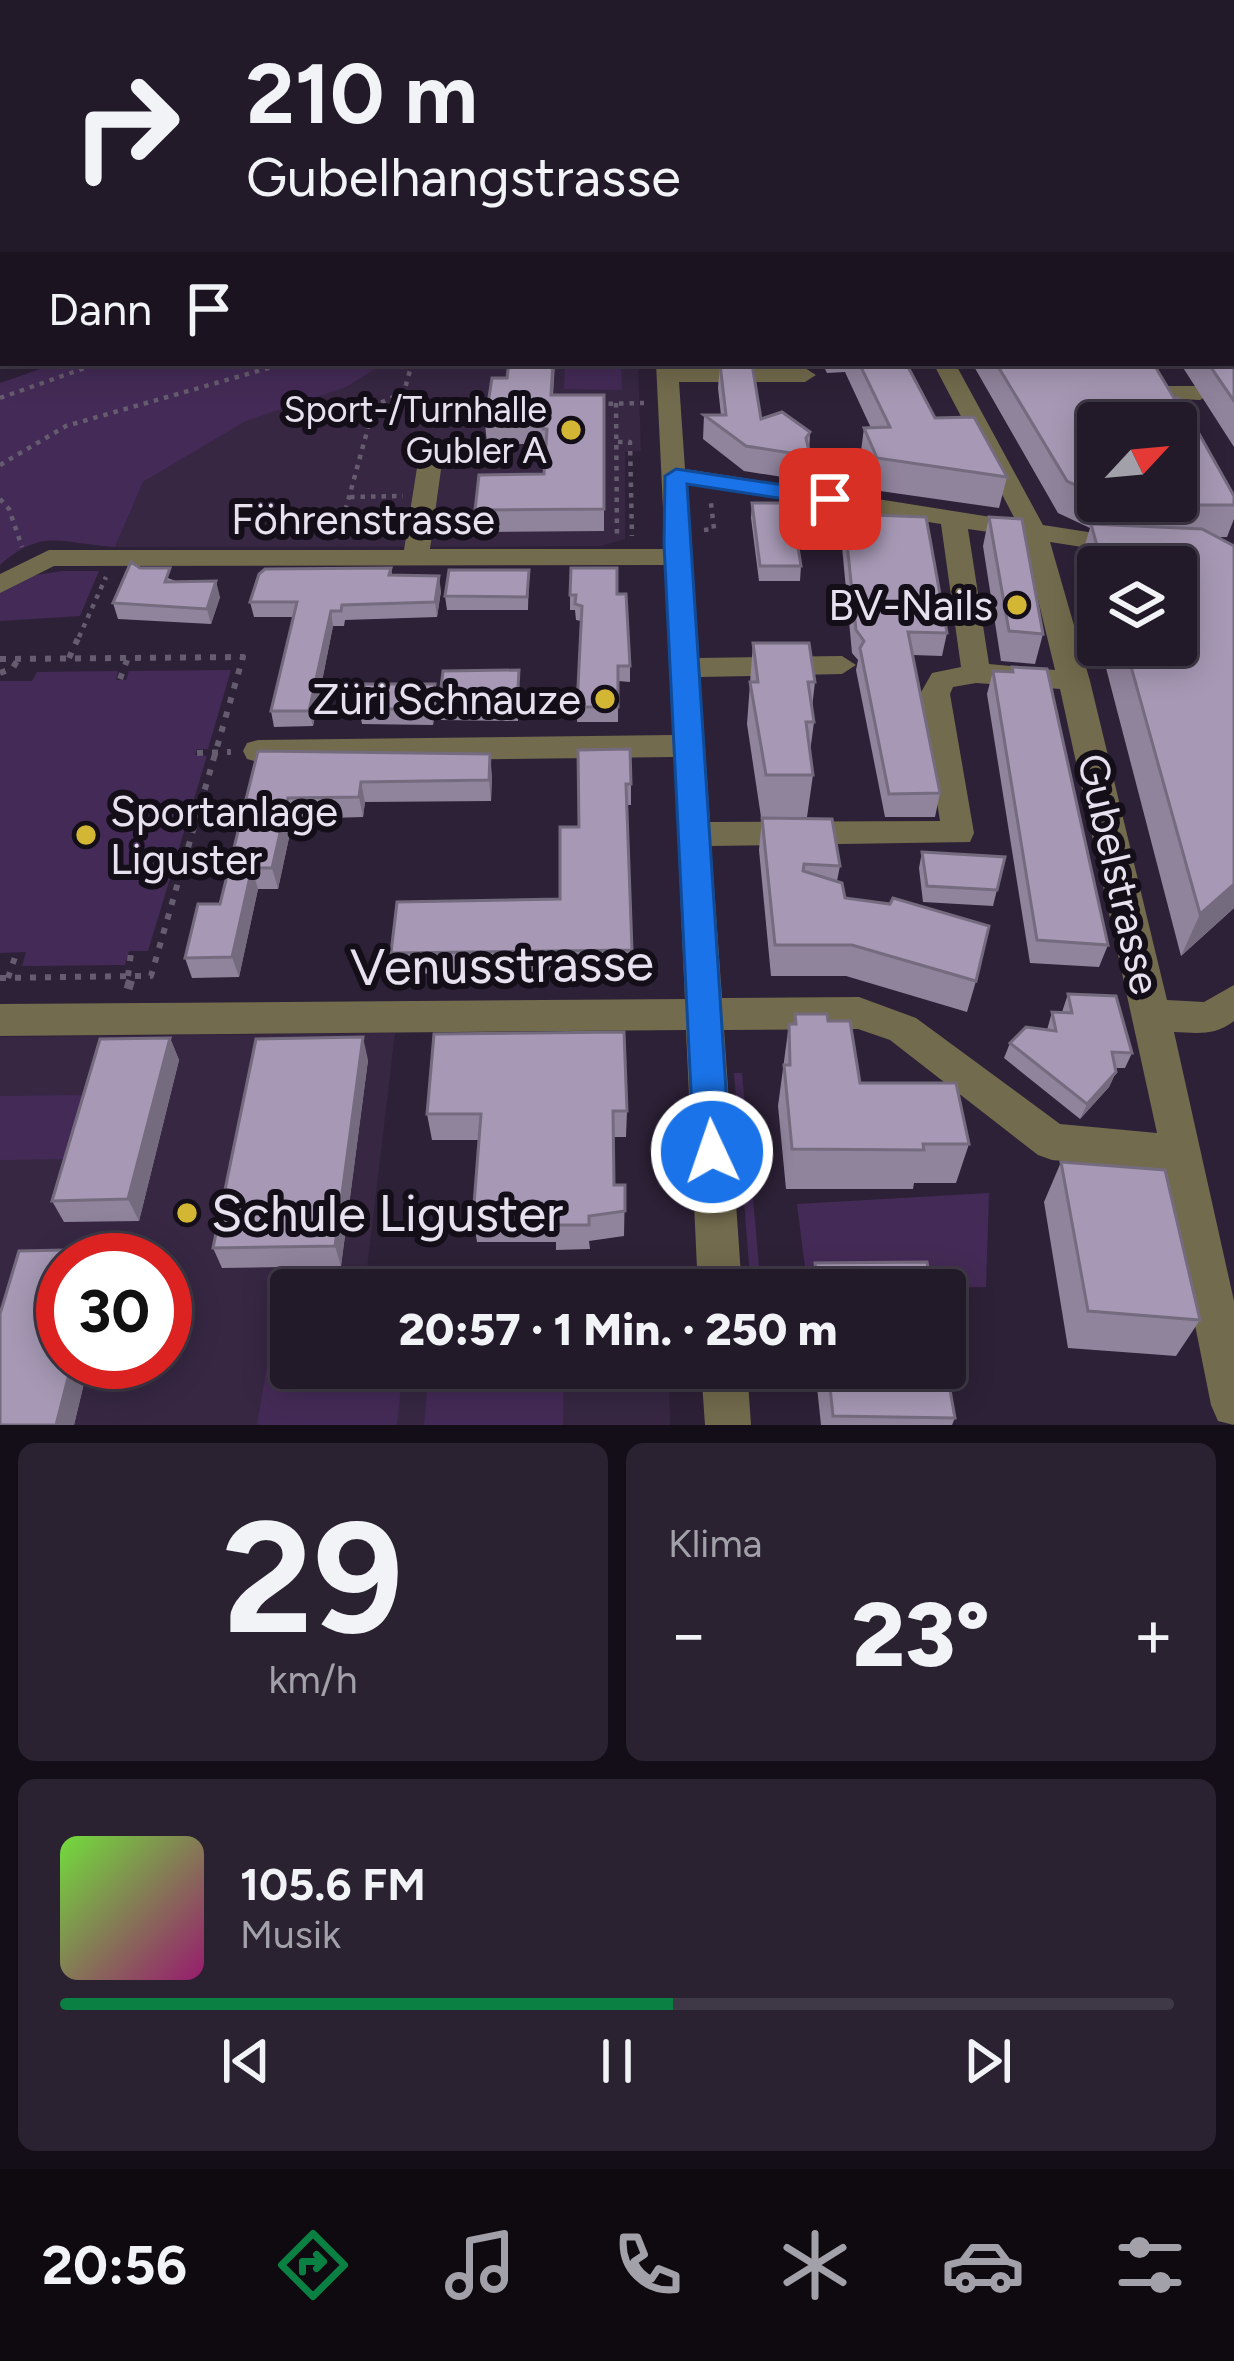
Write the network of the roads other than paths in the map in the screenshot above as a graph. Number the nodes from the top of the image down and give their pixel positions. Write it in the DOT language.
graph roads {
  1 [pos="946,366"];
  2 [pos="667,369"];
  3 [pos="805,375"];
  4 [pos="1200,393"];
  5 [pos="1171,402"];
  6 [pos="430,455"];
  7 [pos="820,462"];
  8 [pos="676,476"];
  9 [pos="830,499"];
  10 [pos="953,516"];
  11 [pos="1032,530"];
  12 [pos="1130,546"];
  13 [pos="416,557"];
  14 [pos="677,557"];
  15 [pos="0,585"];
  16 [pos="842,665"];
  17 [pos="685,668"];
  18 [pos="976,673"];
  19 [pos="1075,681"];
  20 [pos="688,746"];
  21 [pos="243,752"];
  22 [pos="693,834"];
  23 [pos="1234,1000"];
  24 [pos="704,1013"];
  25 [pos="1152,1015"];
  26 [pos="0,1021"];
  27 [pos="1179,1153"];
  28 [pos="719,1269"];
  29 [pos="725,1389"];
  30 [pos="1234,1405"];
  31 [pos="728,1425"];
  1 -- 11 [label="street, Gubelstrasse"];
  2 -- 3 [label="street"];
  2 -- 8 [label="street"];
  4 -- 5 [label="street"];
  6 -- 13 [label="street"];
  7 -- 9 [label="street"];
  8 -- 9 [label="street"];
  8 -- 14 [label="street"];
  9 -- 10 [label="street"];
  10 -- 11 [label="street"];
  10 -- 18 [label="street"];
  11 -- 12 [label="street"];
  11 -- 19 [label="street, Gubelstrasse"];
  13 -- 14 [label="street, Föhrenstrasse"];
  13 -- 15 [label="street, Föhrenstrasse"];
  14 -- 17 [label="street"];
  16 -- 17 [label="street"];
  17 -- 20 [label="street"];
  18 -- 19 [label="street"];
  18 -- 22 [label="street"];
  19 -- 25 [label="street, Gubelstrasse"];
  20 -- 21 [label="street"];
  20 -- 22 [label="street"];
  22 -- 24 [label="street"];
  23 -- 25 [label="street"];
  24 -- 26 [label="street, Venusstrasse"];
  24 -- 27 [label="street, Venusstrasse"];
  24 -- 28 [label="street"];
  25 -- 27 [label="street, Gubelstrasse"];
  27 -- 30 [label="street, Gubelstrasse"];
  29 -- 31 [label="street"];
}
